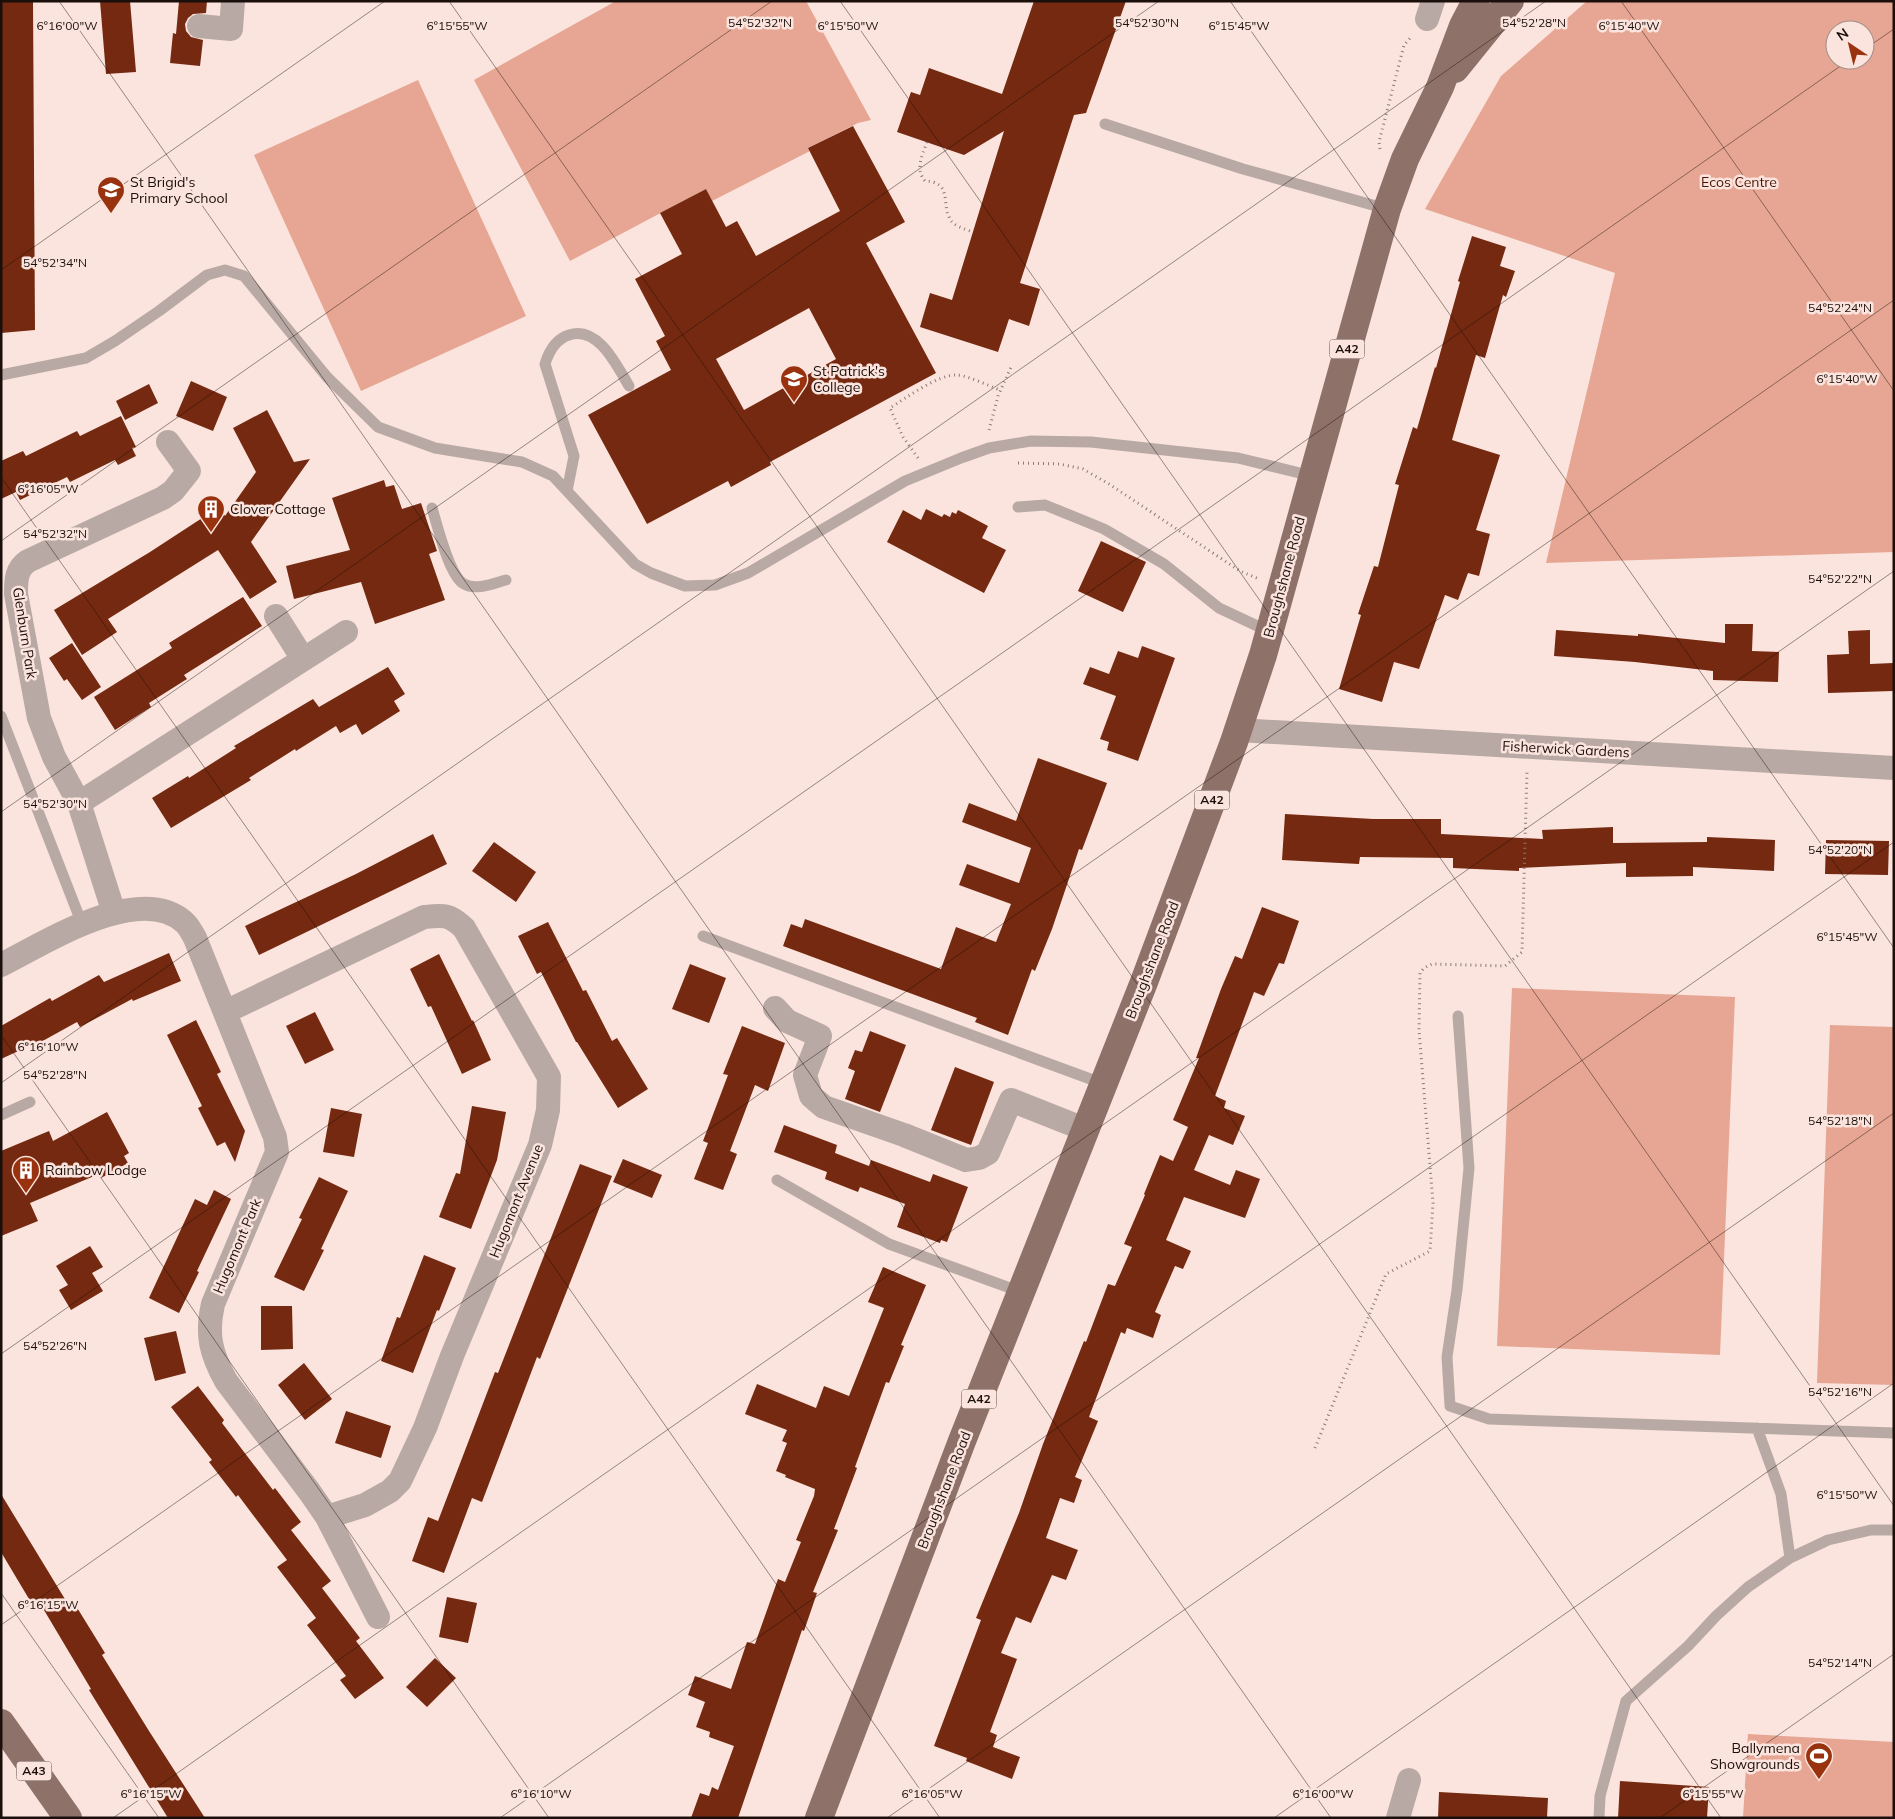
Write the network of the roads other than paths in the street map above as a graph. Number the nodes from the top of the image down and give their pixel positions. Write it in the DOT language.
graph roads {
  1 [pos="233,1"];
  2 [pos="1476,1"];
  3 [pos="1510,1"];
  4 [pos="199,26"];
  5 [pos="1440,87"];
  6 [pos="1105,124"];
  7 [pos="1387,209"];
  8 [pos="1,375"];
  9 [pos="630,386"];
  10 [pos="168,442"];
  11 [pos="1312,476"];
  12 [pos="567,491"];
  13 [pos="1018,507"];
  14 [pos="432,508"];
  15 [pos="506,580"];
  16 [pos="276,616"];
  17 [pos="346,632"];
  18 [pos="1270,632"];
  19 [pos="304,659"];
  20 [pos="1,716"];
  21 [pos="1238,730"];
  22 [pos="1894,768"];
  23 [pos="79,803"];
  24 [pos="114,914"];
  25 [pos="82,924"];
  26 [pos="703,936"];
  27 [pos="1,965"];
  28 [pos="775,1008"];
  29 [pos="225,1012"];
  30 [pos="1458,1016"];
  31 [pos="1104,1084"];
  32 [pos="30,1102"];
  33 [pos="1,1115"];
  34 [pos="1084,1129"];
  35 [pos="777,1180"];
  36 [pos="1022,1292"];
  37 [pos="1758,1428"];
  38 [pos="1894,1433"];
  39 [pos="326,1517"];
  40 [pos="1894,1530"];
  41 [pos="1790,1558"];
  42 [pos="378,1617"];
  43 [pos="1,1723"];
  44 [pos="1409,1780"];
  45 [pos="68,1818"];
  46 [pos="819,1818"];
  47 [pos="1398,1818"];
  48 [pos="1600,1818"];
  1 -- 4 [label="street"];
  2 -- 5 [label="main road, A42"];
  3 -- 5 [label="main road, A42"];
  5 -- 7 [label="main road, Broughshane Road / A42"];
  6 -- 7 [label="lane"];
  7 -- 11 [label="main road, Broughshane Road / A42"];
  8 -- 12 [label="lane"];
  9 -- 12 [label="lane"];
  10 -- 23 [label="street, Glenburn Park"];
  11 -- 12 [label="lane"];
  11 -- 18 [label="main road, Broughshane Road / A42"];
  13 -- 18 [label="lane"];
  14 -- 15 [label="lane"];
  16 -- 19 [label="street"];
  17 -- 19 [label="street"];
  18 -- 21 [label="main road, Broughshane Road / A42"];
  19 -- 23 [label="street"];
  20 -- 25 [label="lane"];
  21 -- 22 [label="street, Fisherwick Gardens"];
  21 -- 31 [label="main road, Broughshane Road / A42"];
  23 -- 24 [label="street, Glenburn Park"];
  24 -- 25 [label="street, Hugomont Park"];
  24 -- 29 [label="street, Hugomont Park"];
  25 -- 27 [label="street, Hugomont Park"];
  26 -- 31 [label="lane"];
  28 -- 34 [label="street"];
  29 -- 39 [label="street, Hugomont Park"];
  29 -- 39 [label="street, Hugomont Avenue"];
  30 -- 37 [label="lane"];
  31 -- 34 [label="main road, Broughshane Road / A42"];
  32 -- 33 [label="lane"];
  34 -- 36 [label="main road, Broughshane Road / A42"];
  35 -- 36 [label="lane"];
  36 -- 46 [label="main road, Broughshane Road / A42"];
  37 -- 38 [label="lane"];
  37 -- 41 [label="lane"];
  39 -- 42 [label="street, Hugomont Park"];
  40 -- 41 [label="lane"];
  41 -- 48 [label="lane"];
  43 -- 45 [label="main road, A43"];
  44 -- 47 [label="street"];
}
